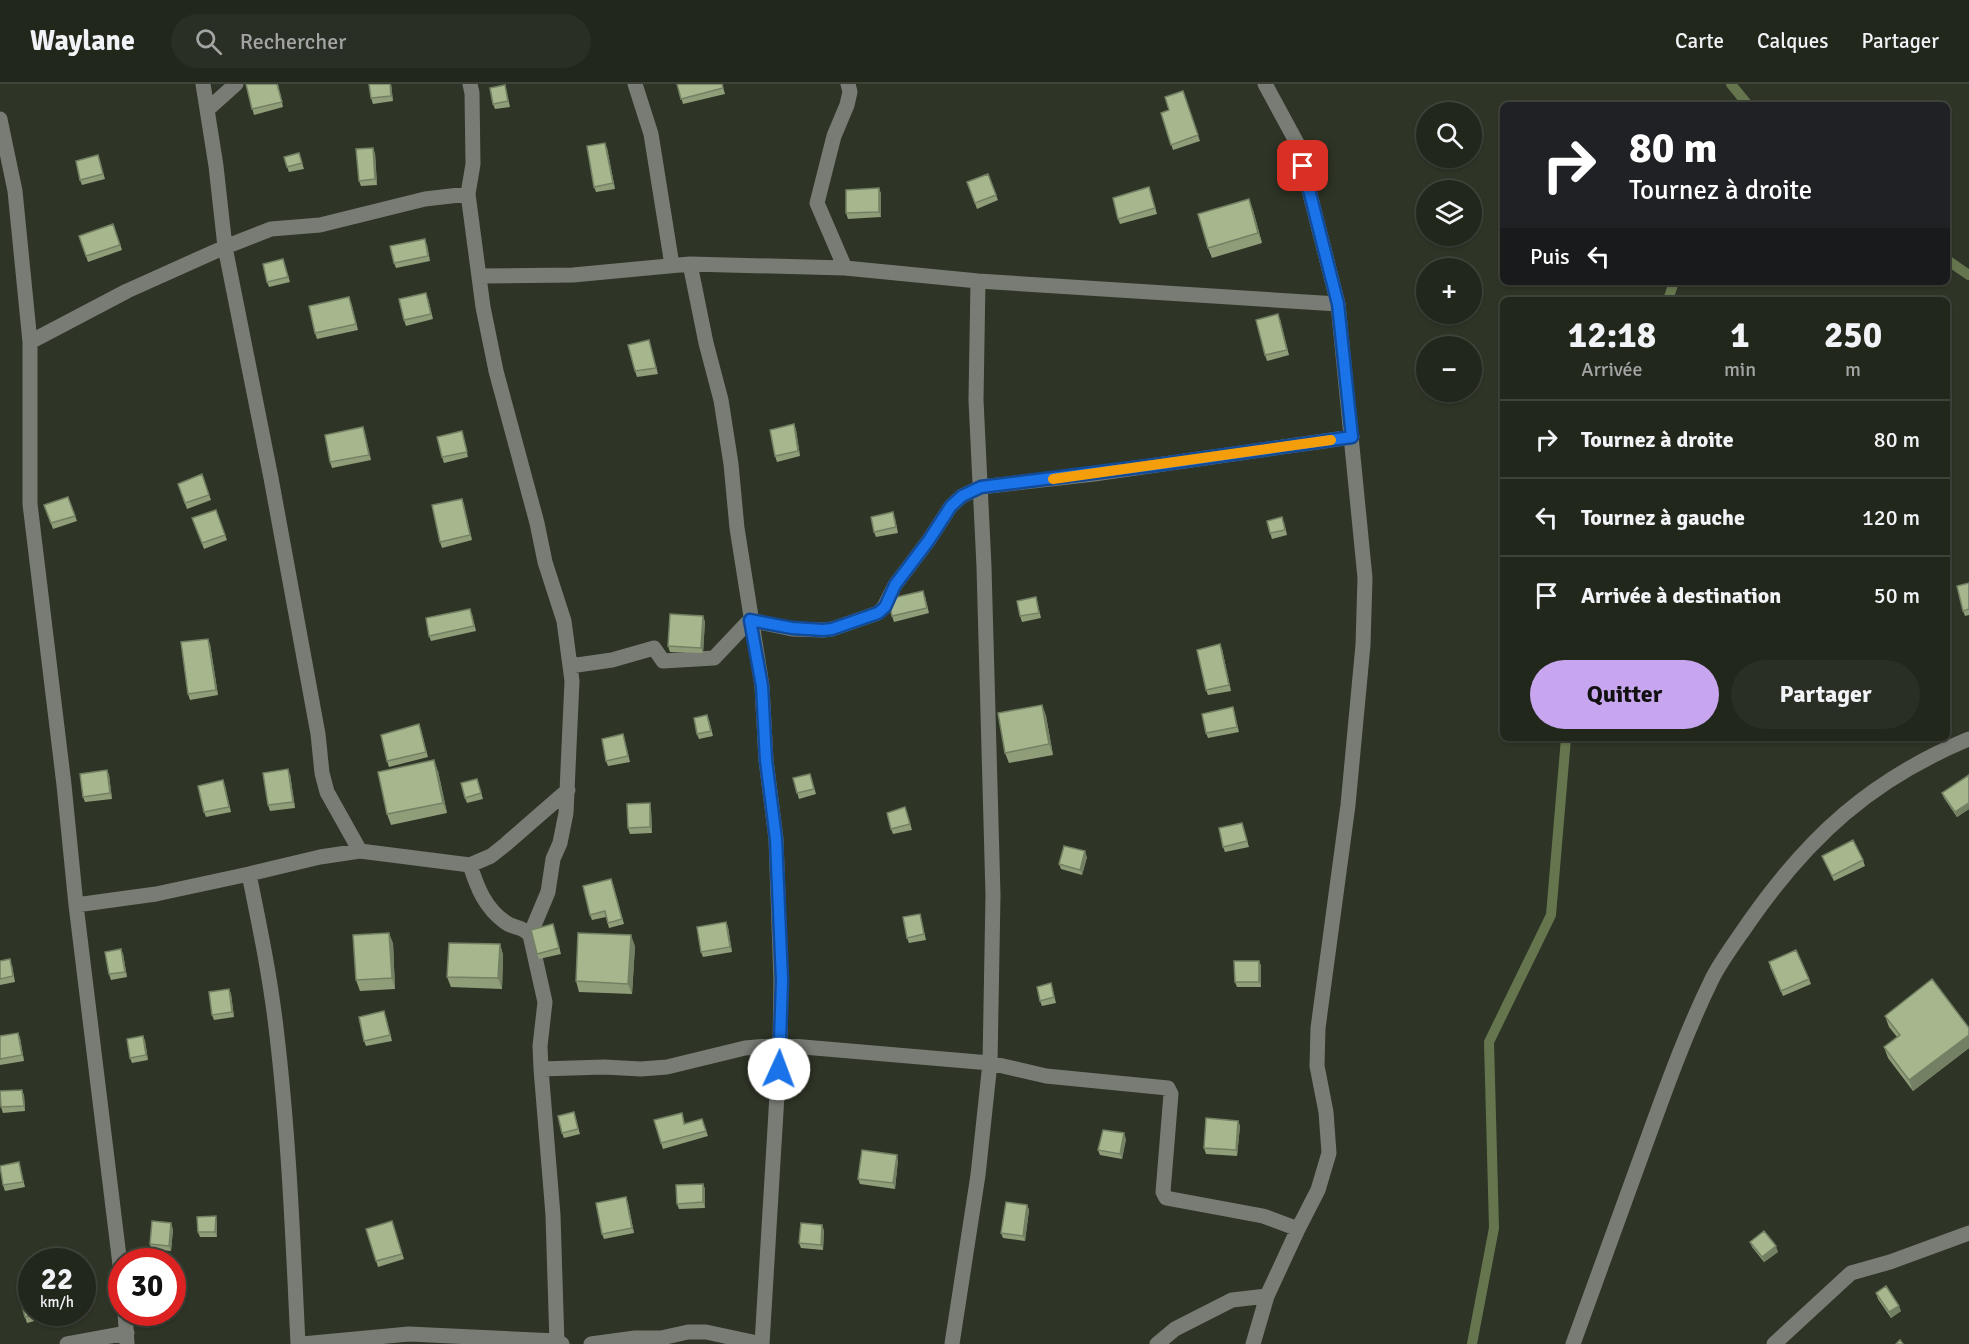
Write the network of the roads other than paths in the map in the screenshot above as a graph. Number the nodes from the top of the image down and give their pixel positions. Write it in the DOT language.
graph roads {
  1 [pos="203,84"];
  2 [pos="236,84"];
  3 [pos="470,84"];
  4 [pos="635,84"];
  5 [pos="848,84"];
  6 [pos="1265,84"];
  7 [pos="207,110"];
  8 [pos="0,119"];
  9 [pos="7,192"];
  10 [pos="468,194"];
  11 [pos="225,247"];
  12 [pos="690,264"];
  13 [pos="672,265"];
  14 [pos="845,268"];
  15 [pos="479,276"];
  16 [pos="978,281"];
  17 [pos="1338,304"];
  18 [pos="30,342"];
  19 [pos="1352,437"];
  20 [pos="981,487"];
  21 [pos="750,620"];
  22 [pos="570,666"];
  23 [pos="1969,739"];
  24 [pos="568,790"];
  25 [pos="360,851"];
  26 [pos="470,865"];
  27 [pos="249,874"];
  28 [pos="76,905"];
  29 [pos="530,935"];
  30 [pos="780,1046"];
  31 [pos="990,1063"];
  32 [pos="541,1069"];
  33 [pos="1298,1229"];
  34 [pos="1969,1233"];
  35 [pos="118,1248"];
  36 [pos="1267,1296"];
  37 [pos="127,1339"];
  38 [pos="559,1343"];
  39 [pos="67,1344"];
  40 [pos="300,1344"];
  41 [pos="591,1344"];
  42 [pos="762,1344"];
  43 [pos="952,1344"];
  44 [pos="1157,1344"];
  45 [pos="1253,1344"];
  46 [pos="1573,1344"];
  47 [pos="1774,1344"];
  1 -- 7 [label="street"];
  2 -- 7 [label="street"];
  3 -- 10 [label="street"];
  4 -- 13 [label="street"];
  5 -- 14 [label="street"];
  6 -- 17 [label="street"];
  7 -- 11 [label="street"];
  8 -- 9 [label="street"];
  9 -- 18 [label="street"];
  10 -- 11 [label="street"];
  10 -- 15 [label="street"];
  11 -- 18 [label="street"];
  11 -- 25 [label="street"];
  12 -- 13 [label="street"];
  12 -- 14 [label="street"];
  12 -- 21 [label="street"];
  13 -- 15 [label="street"];
  14 -- 16 [label="street"];
  15 -- 22 [label="street"];
  16 -- 17 [label="street"];
  16 -- 20 [label="street"];
  17 -- 19 [label="street"];
  18 -- 28 [label="street"];
  19 -- 20 [label="street"];
  19 -- 33 [label="street"];
  20 -- 21 [label="street"];
  20 -- 31 [label="street"];
  21 -- 22 [label="street"];
  21 -- 30 [label="street"];
  22 -- 24 [label="street"];
  23 -- 46 [label="street"];
  24 -- 26 [label="street"];
  24 -- 29 [label="street"];
  25 -- 26 [label="street"];
  25 -- 27 [label="street"];
  26 -- 29 [label="street"];
  27 -- 28 [label="street"];
  27 -- 40 [label="street"];
  28 -- 35 [label="street"];
  29 -- 32 [label="street"];
  30 -- 31 [label="street"];
  30 -- 32 [label="street"];
  30 -- 42 [label="street"];
  31 -- 33 [label="street"];
  31 -- 43 [label="street"];
  32 -- 38 [label="street"];
  33 -- 36 [label="street"];
  34 -- 47 [label="street"];
  36 -- 44 [label="street"];
  36 -- 45 [label="street"];
  37 -- 39 [label="street"];
  38 -- 40 [label="street"];
  41 -- 42 [label="street"];
}
